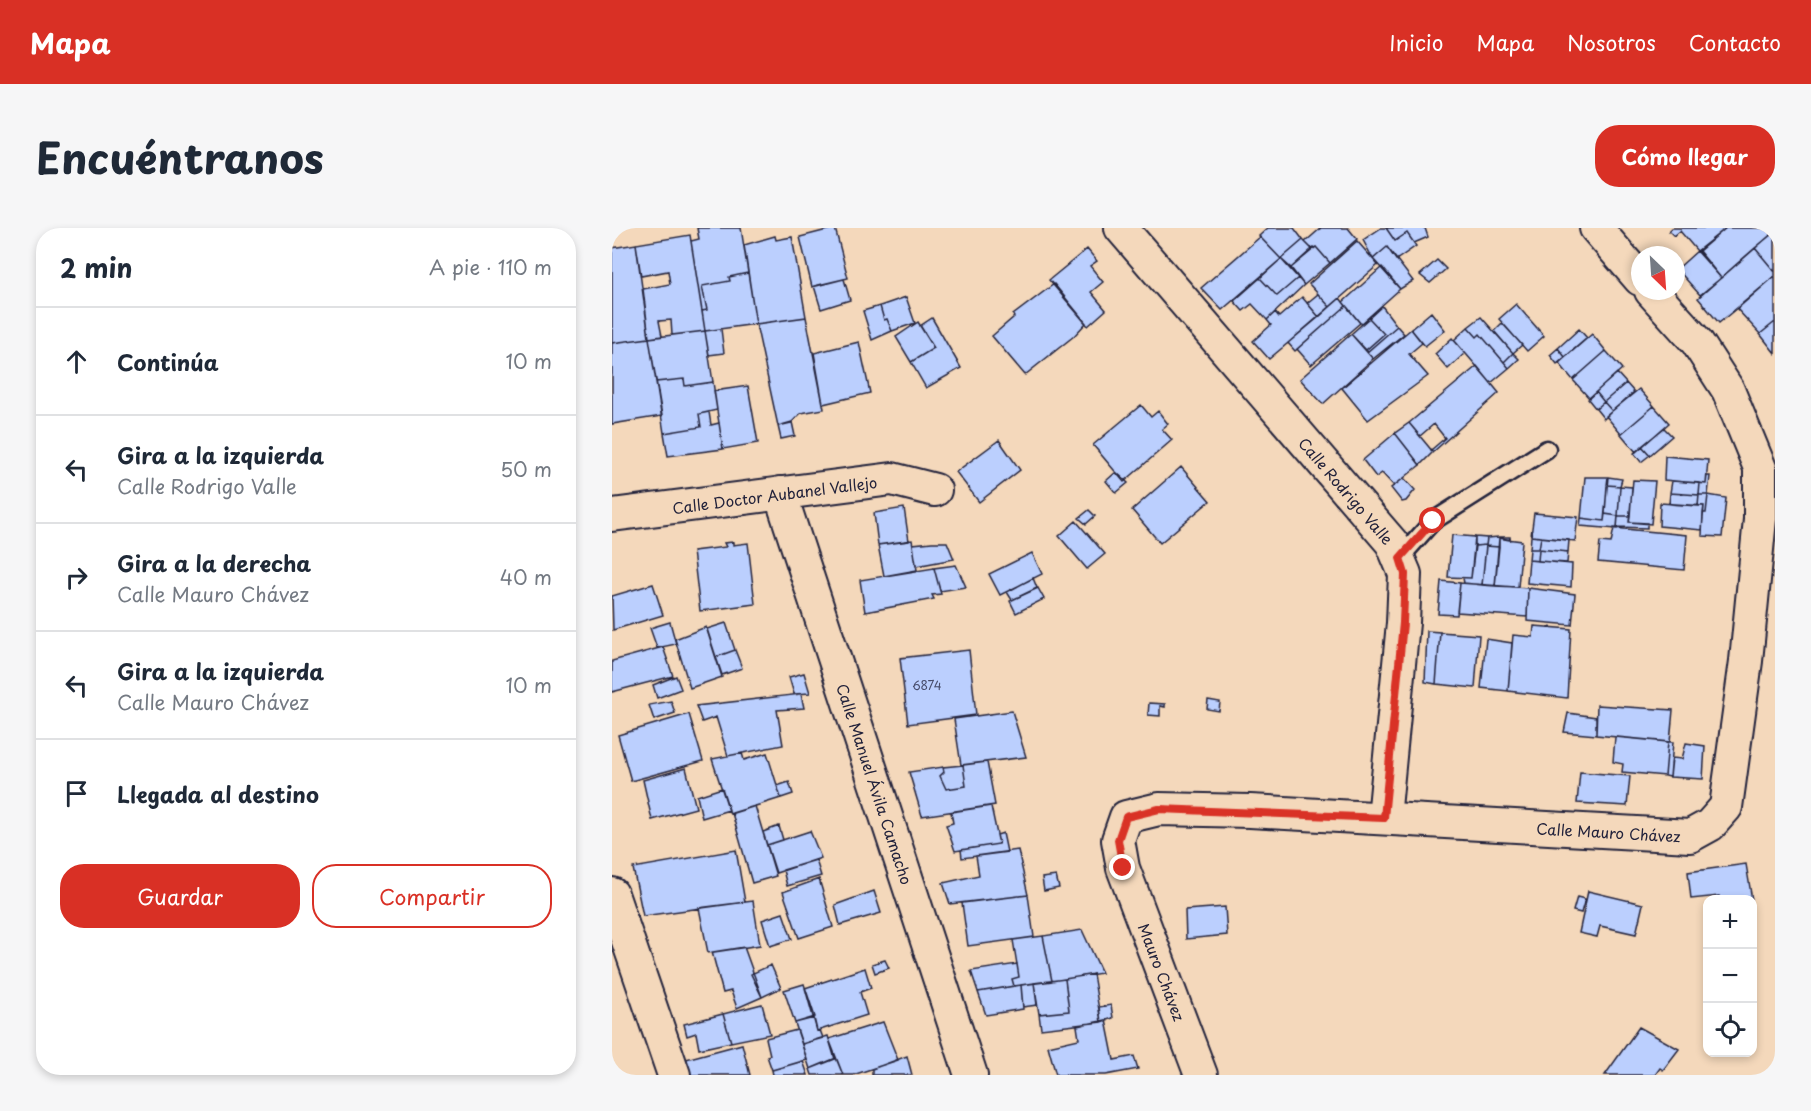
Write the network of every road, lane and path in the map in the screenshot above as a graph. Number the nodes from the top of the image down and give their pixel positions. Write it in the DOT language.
graph roads {
  1 [pos="1121,228"];
  2 [pos="1596,228"];
  3 [pos="1631,269"];
  4 [pos="1659,300"];
  5 [pos="1547,449"];
  6 [pos="935,490"];
  7 [pos="780,493"];
  8 [pos="612,515"];
  9 [pos="1400,558"];
  10 [pos="1384,818"];
  11 [pos="1123,868"];
  12 [pos="612,894"];
  13 [pos="674,1075"];
  14 [pos="971,1075"];
  15 [pos="1201,1075"];
  1 -- 9 [label="street, Calle Rodrigo Valle"];
  2 -- 3 [label="street"];
  4 -- 10 [label="street, Calle Mauro Chávez"];
  5 -- 9 [label="lane"];
  6 -- 7 [label="street, Calle Doctor Aubanel Vallejo"];
  7 -- 8 [label="street, Calle Doctor Aubanel Vallejo"];
  7 -- 14 [label="street, Calle Manuel Ávila Camacho"];
  9 -- 10 [label="street, Calle Rodrigo Valle"];
  10 -- 11 [label="street, Calle Mauro Chávez"];
  11 -- 15 [label="street, Mauro Chávez"];
  12 -- 13 [label="street"];
}
